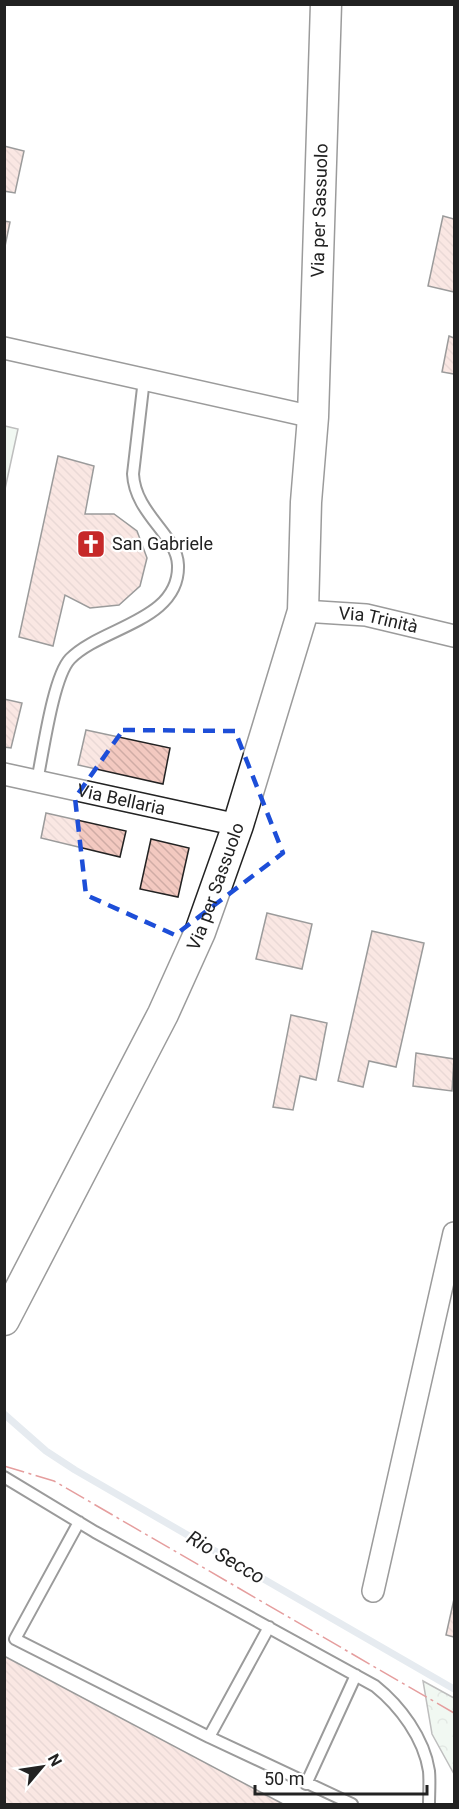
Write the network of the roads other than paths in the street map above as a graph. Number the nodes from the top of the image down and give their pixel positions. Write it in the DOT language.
graph roads {
  1 [pos="326,4"];
  2 [pos="4,348"];
  3 [pos="144,379"];
  4 [pos="313,417"];
  5 [pos="303,611"];
  6 [pos="454,636"];
  7 [pos="4,774"];
  8 [pos="37,781"];
  9 [pos="238,825"];
  10 [pos="454,1233"];
  11 [pos="4,1320"];
  12 [pos="4,1477"];
  13 [pos="79,1522"];
  14 [pos="373,1592"];
  15 [pos="268,1627"];
  16 [pos="356,1675"];
  17 [pos="209,1737"];
  18 [pos="306,1784"];
  19 [pos="352,1804"];
  20 [pos="429,1804"];
  1 -- 4 [label="main road, Via per Sassuolo"];
  2 -- 3 [label="street"];
  3 -- 4 [label="street"];
  3 -- 8 [label="lane"];
  4 -- 5 [label="main road, Via per Sassuolo"];
  5 -- 6 [label="street, Via Trinità"];
  5 -- 9 [label="main road, Via per Sassuolo"];
  7 -- 8 [label="street, Via Bellaria"];
  8 -- 9 [label="street, Via Bellaria"];
  9 -- 11 [label="main road, Via per Sassuolo"];
  10 -- 14 [label="street"];
  12 -- 13 [label="lane"];
  13 -- 15 [label="lane"];
  13 -- 17 [label="lane"];
  15 -- 16 [label="lane"];
  15 -- 17 [label="lane"];
  16 -- 18 [label="lane"];
  16 -- 20 [label="lane"];
  17 -- 18 [label="lane"];
  18 -- 19 [label="lane"];
}
